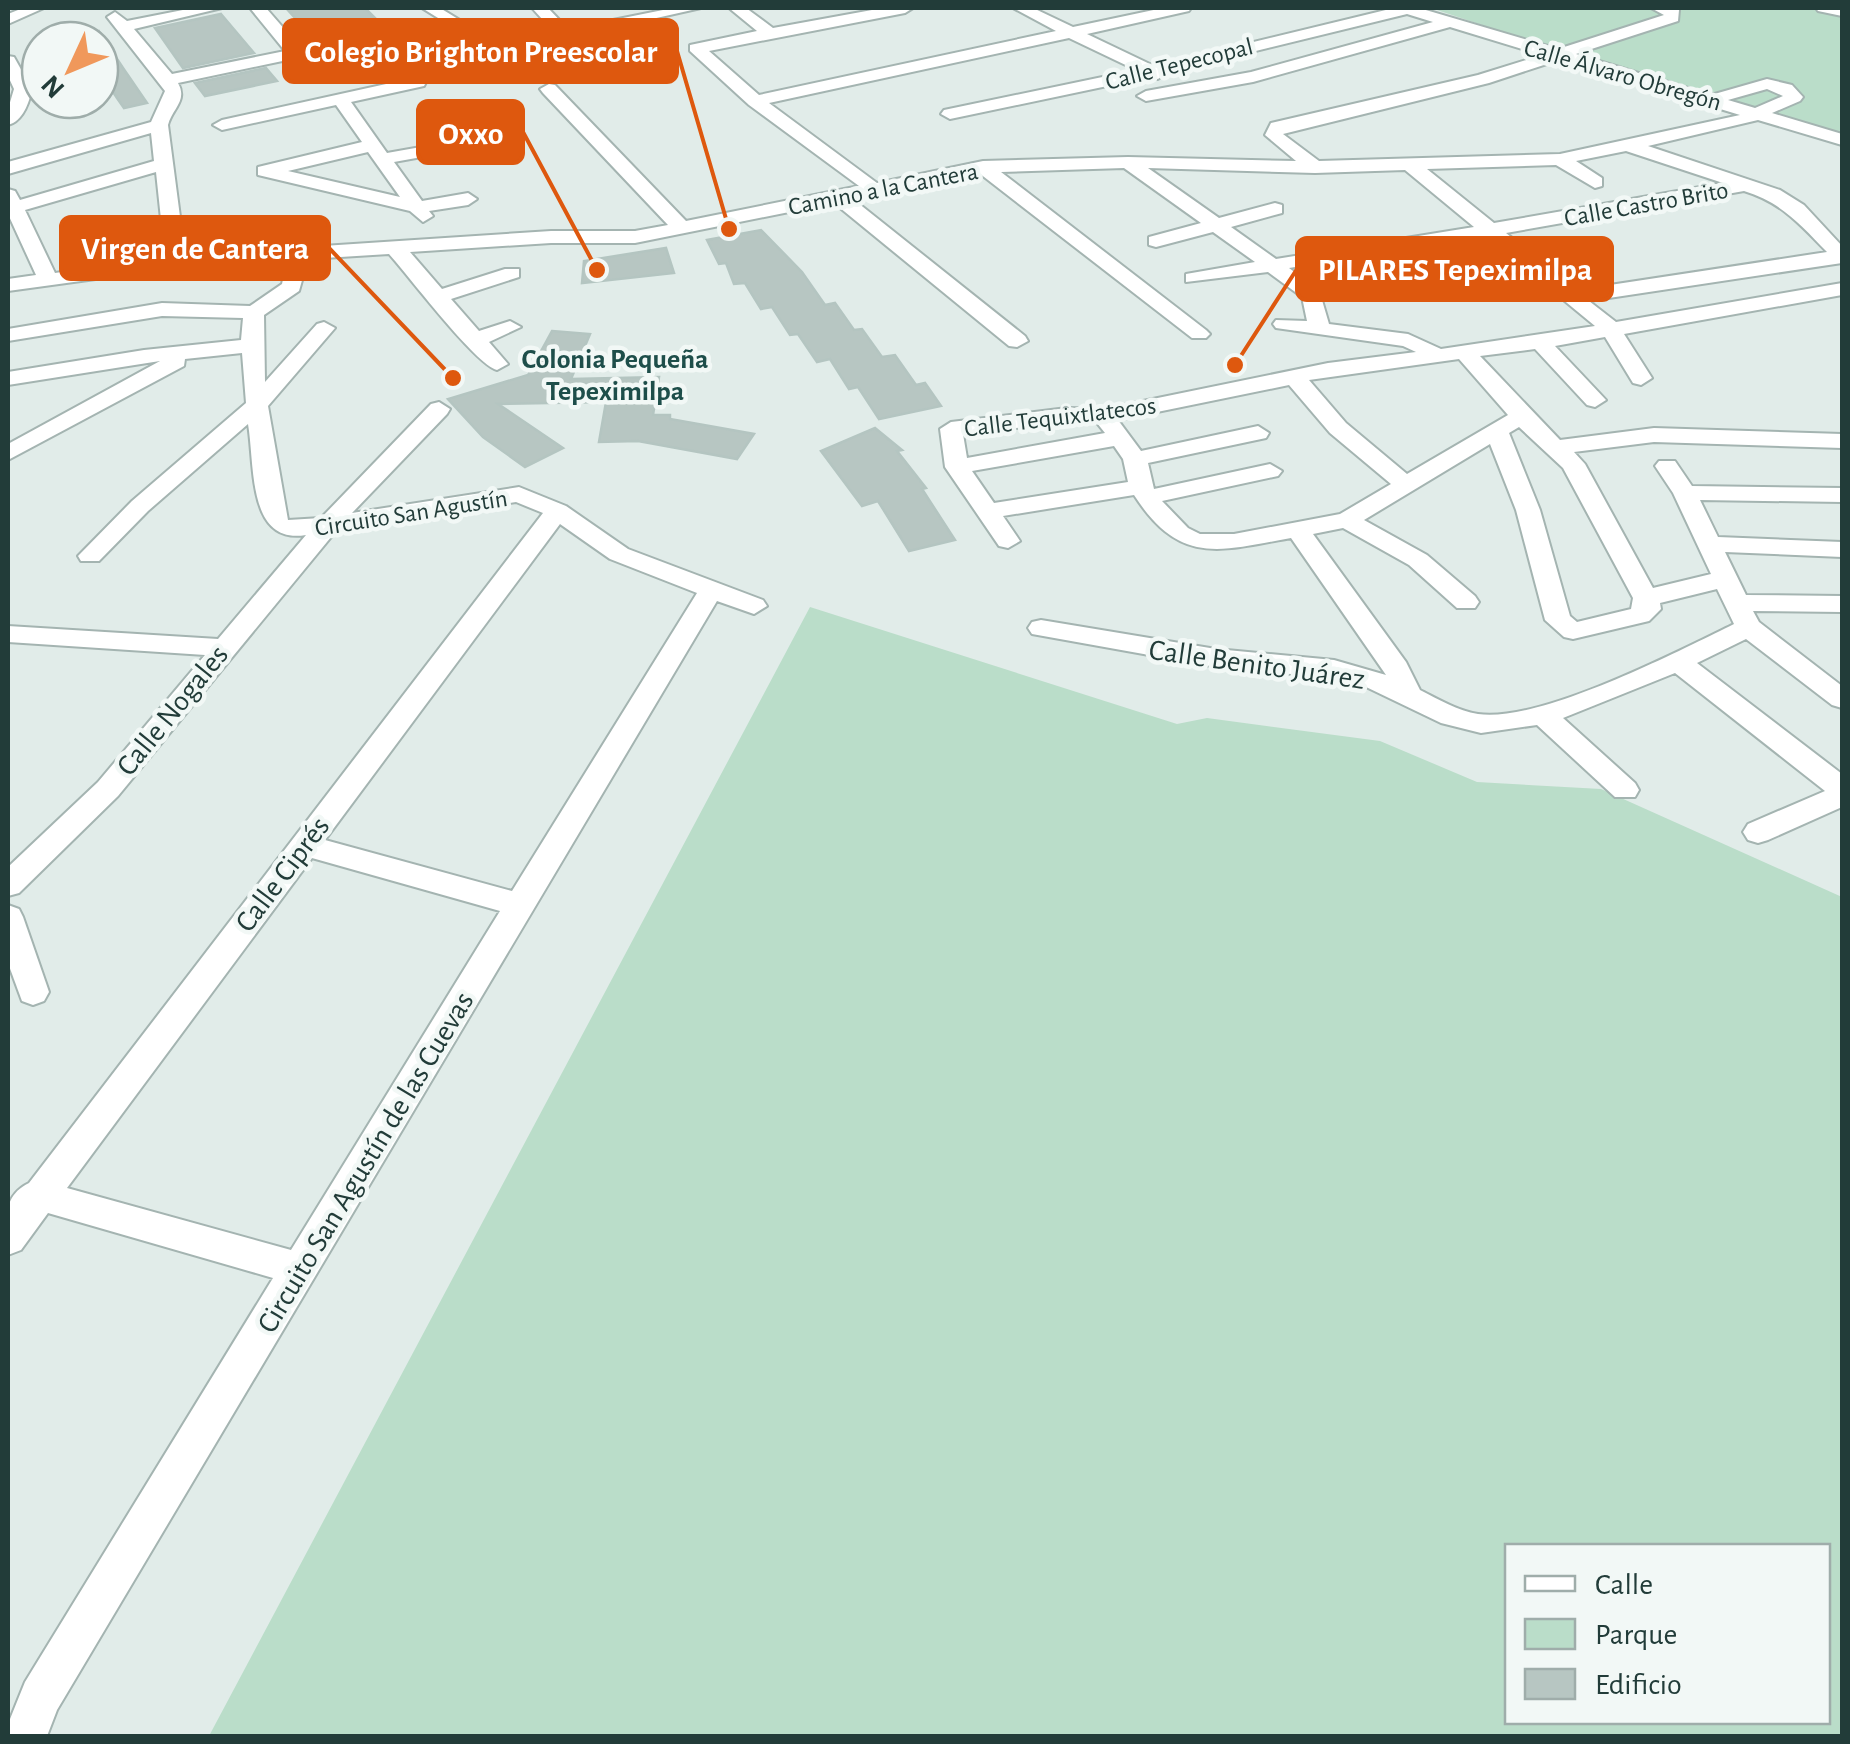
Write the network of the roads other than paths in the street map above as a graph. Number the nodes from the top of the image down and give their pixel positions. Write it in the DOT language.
graph roads {
  1 [pos="36,8"];
  2 [pos="214,8"];
  3 [pos="258,8"];
  4 [pos="430,8"];
  5 [pos="540,8"];
  6 [pos="692,8"];
  7 [pos="737,8"];
  8 [pos="905,8"];
  9 [pos="1022,8"];
  10 [pos="1044,8"];
  11 [pos="1184,8"];
  12 [pos="1406,8"];
  13 [pos="1659,8"];
  14 [pos="1824,8"];
  15 [pos="1842,11"];
  16 [pos="635,13"];
  17 [pos="8,19"];
  18 [pos="1451,22"];
  19 [pos="1080,30"];
  20 [pos="392,33"];
  21 [pos="770,34"];
  22 [pos="565,35"];
  23 [pos="294,54"];
  24 [pos="1558,57"];
  25 [pos="8,60"];
  26 [pos="1159,69"];
  27 [pos="314,76"];
  28 [pos="168,80"];
  29 [pos="418,82"];
  30 [pos="1209,85"];
  31 [pos="1188,87"];
  32 [pos="549,89"];
  33 [pos="1146,96"];
  34 [pos="341,100"];
  35 [pos="1713,100"];
  36 [pos="755,101"];
  37 [pos="14,106"];
  38 [pos="950,114"];
  39 [pos="1758,114"];
  40 [pos="161,118"];
  41 [pos="8,120"];
  42 [pos="222,124"];
  43 [pos="1842,140"];
  44 [pos="466,144"];
  45 [pos="1631,146"];
  46 [pos="378,152"];
  47 [pos="1560,159"];
  48 [pos="1128,162"];
  49 [pos="164,164"];
  50 [pos="1411,165"];
  51 [pos="983,167"];
  52 [pos="1315,167"];
  53 [pos="8,168"];
  54 [pos="1596,182"];
  55 [pos="1744,185"];
  56 [pos="874,189"];
  57 [pos="839,197"];
  58 [pos="468,199"];
  59 [pos="10,202"];
  60 [pos="417,208"];
  61 [pos="1275,209"];
  62 [pos="1214,225"];
  63 [pos="682,228"];
  64 [pos="1487,230"];
  65 [pos="1156,242"];
  66 [pos="444,244"];
  67 [pos="395,248"];
  68 [pos="298,252"];
  69 [pos="1842,256"];
  70 [pos="176,262"];
  71 [pos="1275,265"];
  72 [pos="512,273"];
  73 [pos="47,277"];
  74 [pos="1193,278"];
  75 [pos="8,285"];
  76 [pos="1842,289"];
  77 [pos="1573,297"];
  78 [pos="435,298"];
  79 [pos="254,313"];
  80 [pos="1283,324"];
  81 [pos="510,327"];
  82 [pos="324,328"];
  83 [pos="1610,328"];
  84 [pos="1320,330"];
  85 [pos="8,334"];
  86 [pos="1199,334"];
  87 [pos="474,340"];
  88 [pos="1017,341"];
  89 [pos="1540,342"];
  90 [pos="250,346"];
  91 [pos="1463,351"];
  92 [pos="197,352"];
  93 [pos="1440,355"];
  94 [pos="496,364"];
  95 [pos="8,378"];
  96 [pos="1294,378"];
  97 [pos="1641,378"];
  98 [pos="1595,400"];
  99 [pos="256,406"];
  100 [pos="438,408"];
  101 [pos="1104,416"];
  102 [pos="1520,416"];
  103 [pos="1496,430"];
  104 [pos="1258,433"];
  105 [pos="1118,438"];
  106 [pos="1842,441"];
  107 [pos="1552,448"];
  108 [pos="1661,451"];
  109 [pos="8,454"];
  110 [pos="1136,460"];
  111 [pos="957,467"];
  112 [pos="1270,471"];
  113 [pos="1404,483"];
  114 [pos="1144,492"];
  115 [pos="1685,493"];
  116 [pos="1842,494"];
  117 [pos="557,511"];
  118 [pos="988,512"];
  119 [pos="1347,520"];
  120 [pos="326,526"];
  121 [pos="1298,529"];
  122 [pos="1008,541"];
  123 [pos="1708,544"];
  124 [pos="1842,549"];
  125 [pos="90,556"];
  126 [pos="711,590"];
  127 [pos="1646,598"];
  128 [pos="1466,602"];
  129 [pos="1736,603"];
  130 [pos="1842,604"];
  131 [pos="754,606"];
  132 [pos="1041,628"];
  133 [pos="8,634"];
  134 [pos="223,648"];
  135 [pos="1678,662"];
  136 [pos="1408,696"];
  137 [pos="1842,699"];
  138 [pos="1543,714"];
  139 [pos="1624,790"];
  140 [pos="1842,792"];
  141 [pos="1758,832"];
  142 [pos="304,845"];
  143 [pos="8,885"];
  144 [pos="521,905"];
  145 [pos="8,917"];
  146 [pos="34,992"];
  147 [pos="24,1203"];
  148 [pos="8,1238"];
  149 [pos="298,1269"];
  150 [pos="25,1736"];
  1 -- 17 [label="street"];
  2 -- 28 [label="street"];
  3 -- 23 [label="street"];
  4 -- 22 [label="street"];
  5 -- 22 [label="street"];
  6 -- 16 [label="street"];
  7 -- 21 [label="street"];
  8 -- 21 [label="street"];
  9 -- 19 [label="street"];
  10 -- 19 [label="street"];
  11 -- 19 [label="street"];
  12 -- 18 [label="street, Calle Álvaro Obregón"];
  12 -- 26 [label="street, Calle Tepecopal"];
  13 -- 24 [label="street"];
  14 -- 15 [label="street"];
  16 -- 22 [label="street"];
  18 -- 24 [label="street, Calle Álvaro Obregón"];
  18 -- 30 [label="street"];
  19 -- 26 [label="street"];
  19 -- 36 [label="street"];
  20 -- 23 [label="street"];
  21 -- 36 [label="street"];
  23 -- 27 [label="street"];
  23 -- 28 [label="street"];
  24 -- 35 [label="street, Calle Álvaro Obregón"];
  24 -- 52 [label="street"];
  25 -- 37 [label="street"];
  26 -- 30 [label="street"];
  26 -- 31 [label="street"];
  26 -- 38 [label="street, Calle Tepecopal"];
  28 -- 40 [label="street"];
  29 -- 34 [label="street"];
  30 -- 31 [label="street"];
  31 -- 33 [label="street"];
  32 -- 63 [label="street"];
  34 -- 42 [label="street"];
  34 -- 46 [label="street"];
  35 -- 39 [label="street, Calle Álvaro Obregón"];
  35 -- 39 [label="street"];
  36 -- 56 [label="street"];
  37 -- 41 [label="street"];
  39 -- 43 [label="street, Calle Álvaro Obregón"];
  39 -- 45 [label="street, Camino a la Cantera"];
  40 -- 49 [label="street"];
  40 -- 53 [label="street"];
  44 -- 46 [label="street"];
  45 -- 47 [label="street, Camino a la Cantera"];
  45 -- 55 [label="street"];
  46 -- 60 [label="street"];
  46 -- 60 [label="street"];
  47 -- 50 [label="street, Camino a la Cantera"];
  47 -- 54 [label="street"];
  48 -- 51 [label="street, Camino a la Cantera"];
  48 -- 52 [label="street, Camino a la Cantera"];
  48 -- 62 [label="street"];
  49 -- 59 [label="street"];
  49 -- 70 [label="street"];
  50 -- 52 [label="street, Camino a la Cantera"];
  50 -- 64 [label="street"];
  51 -- 56 [label="street, Camino a la Cantera"];
  51 -- 86 [label="street"];
  55 -- 64 [label="street, Calle Castro Brito"];
  55 -- 69 [label="street"];
  56 -- 57 [label="street, Camino a la Cantera"];
  57 -- 63 [label="street, Camino a la Cantera"];
  57 -- 88 [label="street"];
  58 -- 60 [label="street"];
  59 -- 73 [label="street"];
  60 -- 66 [label="street"];
  61 -- 62 [label="street"];
  62 -- 65 [label="street"];
  62 -- 71 [label="street"];
  63 -- 66 [label="street, Camino a la Cantera"];
  64 -- 71 [label="street, Calle Castro Brito"];
  64 -- 77 [label="street"];
  66 -- 67 [label="street, Camino a la Cantera"];
  67 -- 68 [label="street, Camino a la Cantera"];
  67 -- 78 [label="street"];
  68 -- 70 [label="street, Camino a la Cantera"];
  68 -- 79 [label="street"];
  69 -- 77 [label="street"];
  70 -- 73 [label="street, Camino a la Cantera"];
  71 -- 74 [label="street, Calle Castro Brito"];
  71 -- 84 [label="street"];
  72 -- 78 [label="street"];
  73 -- 75 [label="street, Camino a la Cantera"];
  76 -- 83 [label="street, Calle Tequixtlatecos"];
  77 -- 83 [label="street"];
  78 -- 87 [label="street"];
  79 -- 85 [label="street"];
  79 -- 90 [label="street, Circuito San Agustín"];
  80 -- 84 [label="street"];
  81 -- 87 [label="street"];
  82 -- 99 [label="street"];
  83 -- 89 [label="street, Calle Tequixtlatecos"];
  83 -- 97 [label="street"];
  84 -- 93 [label="street"];
  87 -- 94 [label="street"];
  89 -- 91 [label="street, Calle Tequixtlatecos"];
  89 -- 98 [label="street"];
  90 -- 92 [label="street"];
  90 -- 99 [label="street, Circuito San Agustín"];
  91 -- 93 [label="street, Calle Tequixtlatecos"];
  91 -- 102 [label="street"];
  92 -- 95 [label="street"];
  92 -- 109 [label="street"];
  93 -- 96 [label="street, Calle Tequixtlatecos"];
  96 -- 101 [label="street, Calle Tequixtlatecos"];
  96 -- 113 [label="street"];
  99 -- 120 [label="street, Circuito San Agustín"];
  99 -- 125 [label="street"];
  100 -- 120 [label="street, Calle Nogales"];
  101 -- 105 [label="street"];
  101 -- 111 [label="street, Calle Tequixtlatecos"];
  102 -- 103 [label="street"];
  102 -- 107 [label="street"];
  103 -- 113 [label="street"];
  103 -- 127 [label="street"];
  104 -- 110 [label="street"];
  105 -- 110 [label="street"];
  105 -- 111 [label="street"];
  106 -- 108 [label="street"];
  107 -- 108 [label="street"];
  107 -- 127 [label="street"];
  108 -- 115 [label="street"];
  110 -- 114 [label="street"];
  111 -- 118 [label="street"];
  112 -- 114 [label="street"];
  113 -- 119 [label="street"];
  114 -- 118 [label="street"];
  114 -- 121 [label="street"];
  115 -- 116 [label="street"];
  115 -- 123 [label="street"];
  117 -- 120 [label="street, Circuito San Agustín"];
  117 -- 126 [label="street, Circuito San Agustín"];
  117 -- 142 [label="street, Calle Ciprés"];
  118 -- 122 [label="street"];
  119 -- 121 [label="street"];
  119 -- 128 [label="street"];
  120 -- 134 [label="street, Calle Nogales"];
  121 -- 136 [label="street"];
  123 -- 124 [label="street"];
  123 -- 129 [label="street"];
  126 -- 131 [label="street, Circuito San Agustín"];
  126 -- 144 [label="street, Circuito San Agustín de las Cuevas"];
  127 -- 129 [label="street"];
  129 -- 130 [label="street"];
  129 -- 135 [label="street, Calle Benito Juárez"];
  129 -- 137 [label="street"];
  132 -- 136 [label="street, Calle Benito Juárez"];
  133 -- 134 [label="street"];
  134 -- 143 [label="street, Calle Nogales"];
  135 -- 138 [label="street, Calle Benito Juárez"];
  135 -- 140 [label="street"];
  136 -- 138 [label="street, Calle Benito Juárez"];
  138 -- 139 [label="street"];
  140 -- 141 [label="street"];
  142 -- 144 [label="street"];
  142 -- 147 [label="street, Calle Ciprés"];
  144 -- 149 [label="street, Circuito San Agustín de las Cuevas"];
  145 -- 146 [label="street"];
  147 -- 148 [label="street, Calle Ciprés"];
  147 -- 149 [label="street"];
  149 -- 150 [label="street, Circuito San Agustín de las Cuevas"];
}
